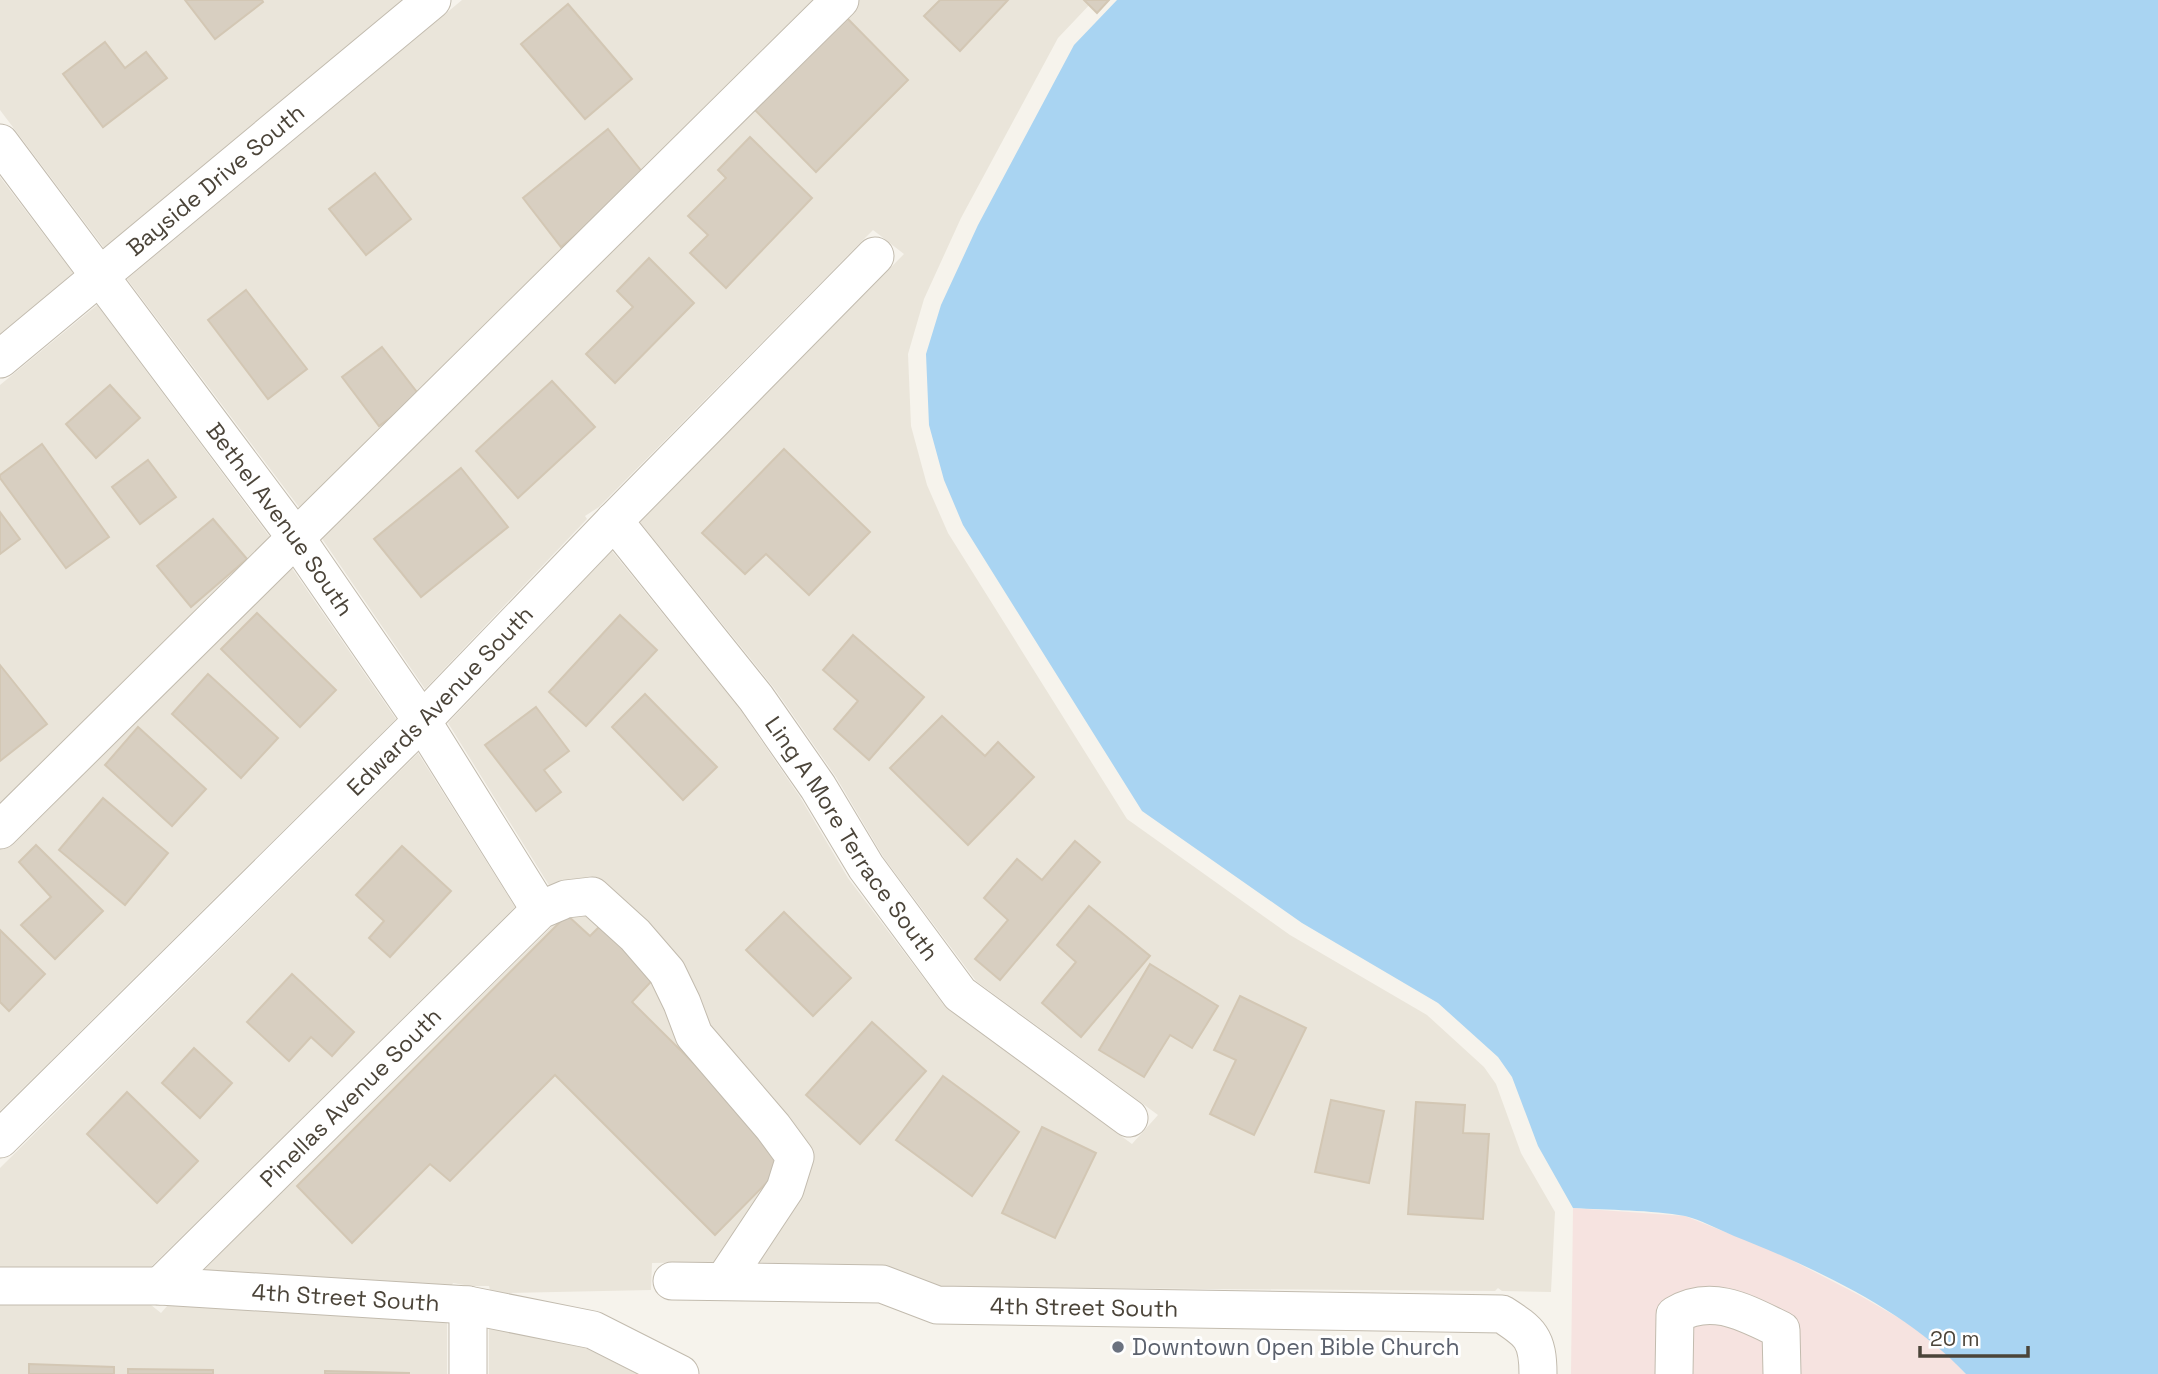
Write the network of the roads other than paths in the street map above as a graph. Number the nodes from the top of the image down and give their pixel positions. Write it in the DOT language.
graph roads {
  1 [pos="432,0"];
  2 [pos="839,0"];
  3 [pos="0,144"];
  4 [pos="875,256"];
  5 [pos="100,276"];
  6 [pos="0,359"];
  7 [pos="614,521"];
  8 [pos="296,538"];
  9 [pos="422,721"];
  10 [pos="0,830"];
  11 [pos="540,909"];
  12 [pos="1129,1118"];
  13 [pos="0,1139"];
  14 [pos="672,1281"];
  15 [pos="724,1281"];
  16 [pos="0,1286"];
  17 [pos="160,1286"];
  18 [pos="468,1305"];
  19 [pos="468,1374"];
  20 [pos="680,1374"];
  21 [pos="1538,1374"];
  22 [pos="1674,1374"];
  23 [pos="1782,1374"];
  1 -- 5 [label="street, Bayside Drive South"];
  2 -- 8 [label="street"];
  3 -- 5 [label="street, Bethel Avenue South"];
  4 -- 7 [label="street, Edwards Avenue South"];
  5 -- 6 [label="street, Bayside Drive South"];
  5 -- 8 [label="street, Bethel Avenue South"];
  7 -- 9 [label="street, Edwards Avenue South"];
  7 -- 12 [label="street, Ling A More Terrace South"];
  8 -- 9 [label="street, Bethel Avenue South"];
  8 -- 10 [label="street"];
  9 -- 11 [label="street, Bethel Avenue South"];
  9 -- 13 [label="street, Edwards Avenue South"];
  11 -- 15 [label="street"];
  11 -- 17 [label="street, Pinellas Avenue South"];
  14 -- 15 [label="street, 4th Street South"];
  15 -- 21 [label="street, 4th Street South"];
  16 -- 17 [label="street, 4th Street South"];
  17 -- 18 [label="street, 4th Street South"];
  18 -- 19 [label="street"];
  18 -- 20 [label="street, 4th Street South"];
  22 -- 23 [label="street"];
}
